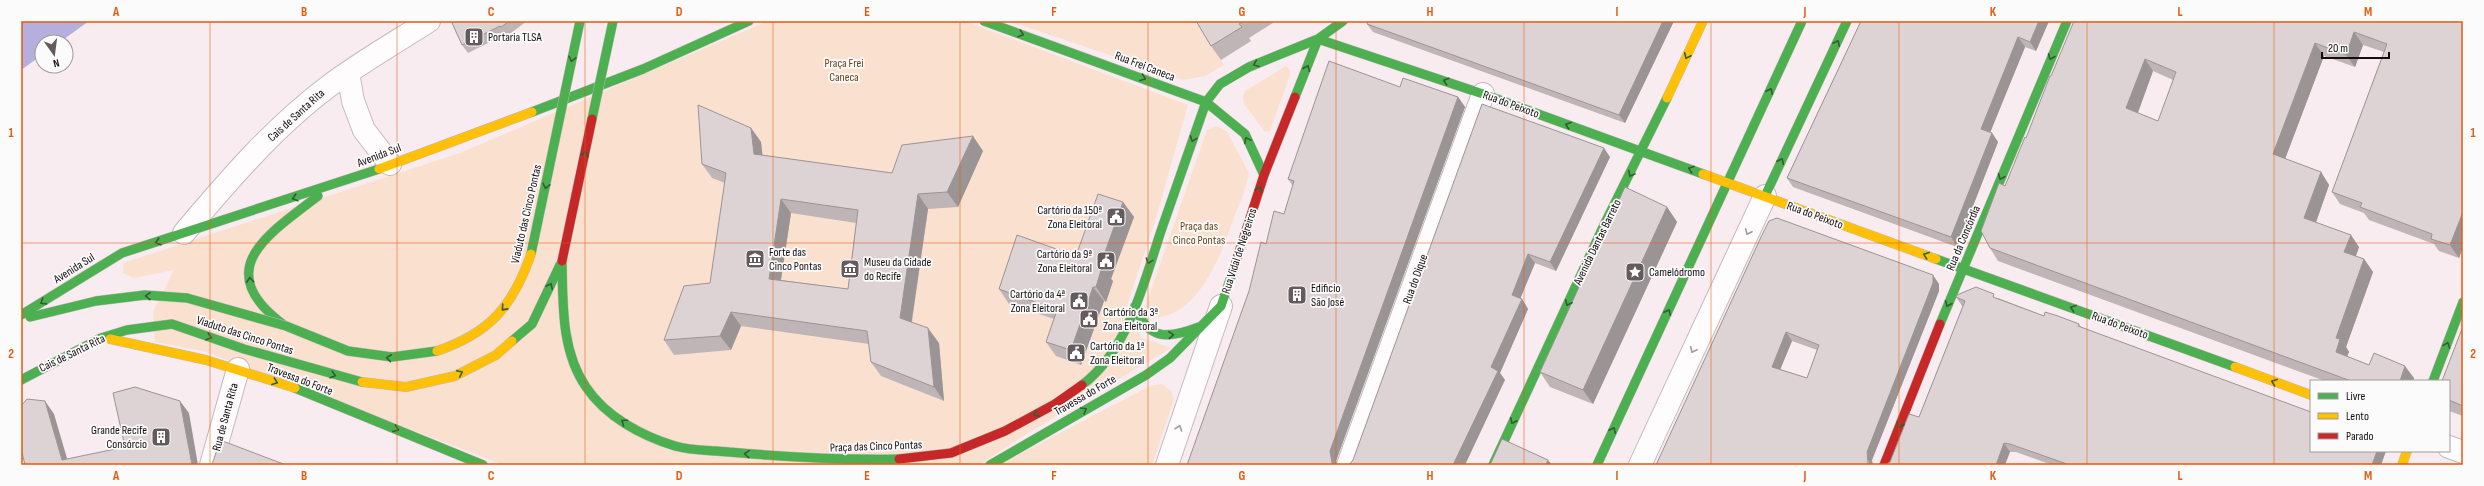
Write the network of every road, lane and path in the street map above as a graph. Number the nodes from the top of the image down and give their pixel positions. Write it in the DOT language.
graph roads {
  1 [pos="430,21"];
  2 [pos="580,21"];
  3 [pos="613,21"];
  4 [pos="749,21"];
  5 [pos="984,21"];
  6 [pos="1343,21"];
  7 [pos="1703,21"];
  8 [pos="1802,21"];
  9 [pos="1847,21"];
  10 [pos="2066,21"];
  11 [pos="1318,39"];
  12 [pos="348,73"];
  13 [pos="1483,94"];
  14 [pos="1206,102"];
  15 [pos="1642,152"];
  16 [pos="390,164"];
  17 [pos="1264,175"];
  18 [pos="1727,182"];
  19 [pos="332,186"];
  20 [pos="1765,196"];
  21 [pos="184,233"];
  22 [pos="562,261"];
  23 [pos="1963,268"];
  24 [pos="2463,302"];
  25 [pos="1135,306"];
  26 [pos="1221,306"];
  27 [pos="21,316"];
  28 [pos="21,319"];
  29 [pos="172,324"];
  30 [pos="1203,325"];
  31 [pos="286,326"];
  32 [pos="101,338"];
  33 [pos="238,369"];
  34 [pos="21,380"];
  35 [pos="2433,380"];
  36 [pos="2310,395"];
  37 [pos="2450,447"];
  38 [pos="2407,452"];
  39 [pos="2463,452"];
  40 [pos="786,458"];
  41 [pos="211,465"];
  42 [pos="483,465"];
  43 [pos="990,465"];
  44 [pos="1167,465"];
  45 [pos="1348,465"];
  46 [pos="1493,465"];
  47 [pos="1596,465"];
  48 [pos="1640,465"];
  49 [pos="1884,465"];
  50 [pos="2402,465"];
  1 -- 12 [label="street, Cais de Santa Rita"];
  2 -- 31 [label="street, Viaduto das Cinco Pontas, one-way, bridge"];
  22 -- 3 [label="street, Viaduto das Cinco Pontas, one-way, bridge"];
  4 -- 16 [label="street, Avenida Sul"];
  5 -- 14 [label="street, Rua Frei Caneca, one-way"];
  6 -- 11 [label="street, Praça das Cinco Pontas"];
  7 -- 15 [label="street, Avenida Dantas Barreto, one-way"];
  18 -- 8 [label="street, one-way"];
  20 -- 9 [label="street, one-way"];
  10 -- 23 [label="street, Rua da Concórdia, one-way"];
  13 -- 11 [label="street, Rua do Peixoto, one-way"];
  11 -- 14 [label="street, Praça das Cinco Pontas, one-way"];
  17 -- 11 [label="street, Rua Vidal de Negreiros, one-way"];
  12 -- 16 [label="street"];
  12 -- 21 [label="street, Cais de Santa Rita"];
  15 -- 13 [label="street, Rua do Peixoto, one-way"];
  13 -- 45 [label="street, Rua do Dique"];
  17 -- 14 [label="street, Rua Frei Caneca, one-way"];
  14 -- 25 [label="street, Praça das Cinco Pontas, one-way"];
  18 -- 15 [label="street, Rua do Peixoto, one-way"];
  15 -- 46 [label="street, Avenida Dantas Barreto, one-way"];
  16 -- 19 [label="street, Avenida Sul"];
  26 -- 17 [label="street, Rua Vidal de Negreiros, one-way"];
  18 -- 20 [label="street, Rua do Peixoto"];
  47 -- 18 [label="street, one-way"];
  19 -- 21 [label="street, Avenida Sul, one-way"];
  31 -- 19 [label="street, one-way, bridge"];
  23 -- 20 [label="street, Rua do Peixoto, one-way"];
  20 -- 48 [label="street, one-way"];
  21 -- 27 [label="street, Avenida Sul, one-way"];
  29 -- 22 [label="street, Viaduto das Cinco Pontas, one-way"];
  40 -- 22 [label="street, Viaduto das Cinco Pontas, one-way"];
  36 -- 23 [label="street, Rua do Peixoto, one-way"];
  23 -- 49 [label="street, Rua da Concórdia, one-way"];
  35 -- 24 [label="street, one-way"];
  25 -- 30 [label="street, one-way"];
  25 -- 40 [label="street, Praça das Cinco Pontas, one-way"];
  26 -- 30 [label="street, Travessa do Forte"];
  44 -- 26 [label="street, Rua Vidal de Negreiros, one-way"];
  31 -- 28 [label="street, Viaduto das Cinco Pontas, one-way, bridge"];
  29 -- 32 [label="street, Cais de Santa Rita"];
  43 -- 30 [label="street, Travessa do Forte, one-way"];
  32 -- 33 [label="street, Travessa do Forte"];
  32 -- 34 [label="street, Cais de Santa Rita"];
  33 -- 41 [label="street, Rua de Santa Rita"];
  33 -- 42 [label="street, Travessa do Forte, one-way"];
  37 -- 39 [label="street"];
  38 -- 50 [label="street"];
}
